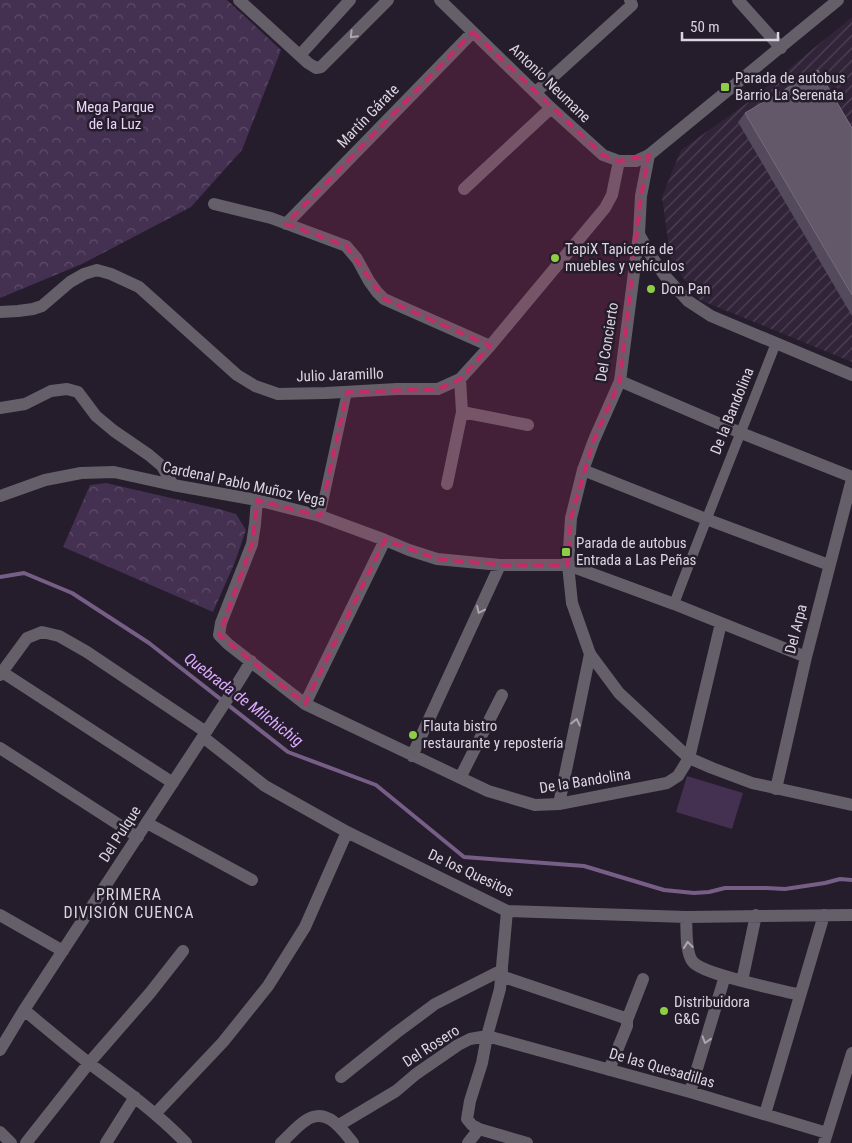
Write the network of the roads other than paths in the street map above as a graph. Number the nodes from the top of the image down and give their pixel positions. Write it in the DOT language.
graph roads {
  1 [pos="239,0"];
  2 [pos="350,0"];
  3 [pos="388,0"];
  4 [pos="440,0"];
  5 [pos="630,0"];
  6 [pos="738,0"];
  7 [pos="838,0"];
  8 [pos="473,32"];
  9 [pos="781,48"];
  10 [pos="300,56"];
  11 [pos="536,92"];
  12 [pos="551,108"];
  13 [pos="649,155"];
  14 [pos="619,161"];
  15 [pos="464,189"];
  16 [pos="214,204"];
  17 [pos="286,224"];
  18 [pos="639,234"];
  19 [pos="0,312"];
  20 [pos="776,343"];
  21 [pos="490,346"];
  22 [pos="852,375"];
  23 [pos="460,379"];
  24 [pos="620,381"];
  25 [pos="347,392"];
  26 [pos="0,408"];
  27 [pos="462,412"];
  28 [pos="528,425"];
  29 [pos="741,433"];
  30 [pos="583,470"];
  31 [pos="852,478"];
  32 [pos="447,484"];
  33 [pos="173,485"];
  34 [pos="0,496"];
  35 [pos="257,500"];
  36 [pos="320,516"];
  37 [pos="706,519"];
  38 [pos="385,540"];
  39 [pos="500,565"];
  40 [pos="568,565"];
  41 [pos="829,566"];
  42 [pos="674,604"];
  43 [pos="721,622"];
  44 [pos="590,654"];
  45 [pos="806,657"];
  46 [pos="251,661"];
  47 [pos="1,673"];
  48 [pos="502,695"];
  49 [pos="305,704"];
  50 [pos="205,734"];
  51 [pos="0,748"];
  52 [pos="412,756"];
  53 [pos="689,758"];
  54 [pos="460,778"];
  55 [pos="173,783"];
  56 [pos="776,789"];
  57 [pos="559,804"];
  58 [pos="852,805"];
  59 [pos="147,823"];
  60 [pos="347,832"];
  61 [pos="138,837"];
  62 [pos="252,880"];
  63 [pos="507,910"];
  64 [pos="0,915"];
  65 [pos="756,915"];
  66 [pos="824,915"];
  67 [pos="852,915"];
  68 [pos="686,916"];
  69 [pos="63,951"];
  70 [pos="183,951"];
  71 [pos="501,973"];
  72 [pos="725,976"];
  73 [pos="643,978"];
  74 [pos="742,981"];
  75 [pos="800,996"];
  76 [pos="24,1010"];
  77 [pos="627,1020"];
  78 [pos="487,1036"];
  79 [pos="0,1050"];
  80 [pos="852,1053"];
  81 [pos="89,1063"];
  82 [pos="609,1070"];
  83 [pos="340,1077"];
  84 [pos="690,1092"];
  85 [pos="135,1097"];
  86 [pos="155,1114"];
  87 [pos="766,1114"];
  88 [pos="339,1125"];
  89 [pos="479,1129"];
  90 [pos="174,1131"];
  91 [pos="0,1132"];
  92 [pos="826,1138"];
  93 [pos="11,1143"];
  94 [pos="26,1143"];
  95 [pos="106,1143"];
  96 [pos="168,1143"];
  97 [pos="186,1143"];
  98 [pos="281,1143"];
  99 [pos="353,1143"];
  100 [pos="468,1143"];
  101 [pos="527,1143"];
  1 -- 10 [label="street"];
  2 -- 10 [label="street"];
  3 -- 10 [label="street, one-way"];
  4 -- 8 [label="street, Antonio Neumane"];
  5 -- 11 [label="street"];
  6 -- 9 [label="street"];
  7 -- 9 [label="street"];
  8 -- 11 [label="street, Antonio Neumane"];
  8 -- 17 [label="street, Martín Gárate"];
  9 -- 13 [label="street"];
  11 -- 12 [label="street, Antonio Neumane"];
  12 -- 14 [label="street, Antonio Neumane"];
  12 -- 15 [label="street"];
  13 -- 14 [label="street"];
  13 -- 18 [label="street, Del Concierto"];
  14 -- 21 [label="street, Julio Jaramillo"];
  16 -- 17 [label="street"];
  17 -- 21 [label="street"];
  18 -- 20 [label="street"];
  18 -- 24 [label="street, Del Concierto"];
  19 -- 25 [label="street, Julio Jaramillo"];
  20 -- 22 [label="street"];
  20 -- 29 [label="street, De la Bandolina"];
  21 -- 23 [label="street, Julio Jaramillo"];
  23 -- 25 [label="street, Julio Jaramillo"];
  23 -- 27 [label="street"];
  24 -- 29 [label="street"];
  24 -- 30 [label="street, Del Concierto"];
  25 -- 36 [label="street"];
  26 -- 33 [label="street"];
  27 -- 28 [label="street"];
  27 -- 32 [label="street"];
  29 -- 31 [label="street"];
  29 -- 37 [label="street, De la Bandolina"];
  30 -- 37 [label="street"];
  30 -- 40 [label="street, Del Concierto"];
  31 -- 41 [label="street, Del Arpa"];
  33 -- 34 [label="street, Cardenal Pablo Muñoz Vega"];
  33 -- 35 [label="street, Cardenal Pablo Muñoz Vega"];
  35 -- 36 [label="street, Cardenal Pablo Muñoz Vega"];
  35 -- 46 [label="street, De la Bandolina"];
  36 -- 38 [label="street, Cardenal Pablo Muñoz Vega"];
  37 -- 41 [label="street"];
  37 -- 42 [label="street, De la Bandolina"];
  38 -- 39 [label="street, Cardenal Pablo Muñoz Vega"];
  38 -- 49 [label="street"];
  39 -- 40 [label="street, Cardenal Pablo Muñoz Vega"];
  39 -- 52 [label="street, one-way"];
  40 -- 42 [label="street"];
  40 -- 44 [label="street, Del Concierto"];
  41 -- 45 [label="street, Del Arpa"];
  42 -- 43 [label="street"];
  43 -- 45 [label="street"];
  43 -- 53 [label="street, De la Bandolina"];
  44 -- 53 [label="street, Del Concierto"];
  57 -- 44 [label="street, one-way"];
  45 -- 56 [label="street, Del Arpa"];
  46 -- 49 [label="street, De la Bandolina"];
  46 -- 50 [label="street, Del Pulque"];
  47 -- 50 [label="street, De los Quesitos"];
  47 -- 55 [label="street"];
  48 -- 54 [label="street"];
  49 -- 52 [label="street, De la Bandolina"];
  50 -- 55 [label="street, Del Pulque"];
  50 -- 60 [label="street, De los Quesitos"];
  51 -- 61 [label="street"];
  52 -- 54 [label="street, De la Bandolina"];
  53 -- 56 [label="street, Del Concierto"];
  53 -- 57 [label="street, De la Bandolina"];
  54 -- 57 [label="street, De la Bandolina"];
  55 -- 59 [label="street, Del Pulque"];
  56 -- 58 [label="street, Del Concierto"];
  59 -- 61 [label="street, Del Pulque"];
  59 -- 62 [label="street"];
  60 -- 63 [label="street, De los Quesitos"];
  60 -- 86 [label="street"];
  61 -- 69 [label="street, Del Pulque"];
  63 -- 68 [label="street, De los Quesitos"];
  63 -- 71 [label="street"];
  64 -- 69 [label="street"];
  65 -- 66 [label="street, De los Quesitos"];
  65 -- 68 [label="street, De los Quesitos"];
  65 -- 74 [label="street"];
  66 -- 67 [label="street, De los Quesitos"];
  66 -- 75 [label="street"];
  72 -- 68 [label="street, one-way"];
  69 -- 76 [label="street, Del Pulque"];
  70 -- 81 [label="street"];
  71 -- 77 [label="street"];
  71 -- 78 [label="street"];
  71 -- 83 [label="street"];
  72 -- 74 [label="street"];
  72 -- 84 [label="street, one-way"];
  73 -- 77 [label="street"];
  74 -- 75 [label="street"];
  75 -- 87 [label="street"];
  76 -- 79 [label="street, Del Pulque"];
  76 -- 81 [label="street"];
  77 -- 82 [label="street"];
  78 -- 82 [label="street, De las Quesadillas"];
  78 -- 88 [label="street, Del Rosero"];
  78 -- 89 [label="street"];
  80 -- 92 [label="street"];
  81 -- 85 [label="street"];
  81 -- 94 [label="street"];
  82 -- 84 [label="street, De las Quesadillas"];
  84 -- 87 [label="street, De las Quesadillas"];
  85 -- 86 [label="street"];
  85 -- 95 [label="street"];
  86 -- 90 [label="street"];
  87 -- 92 [label="street, De las Quesadillas"];
  88 -- 98 [label="street"];
  88 -- 99 [label="street"];
  89 -- 100 [label="street"];
  89 -- 101 [label="street"];
  90 -- 96 [label="street"];
  90 -- 97 [label="street"];
  91 -- 93 [label="street"];
}
